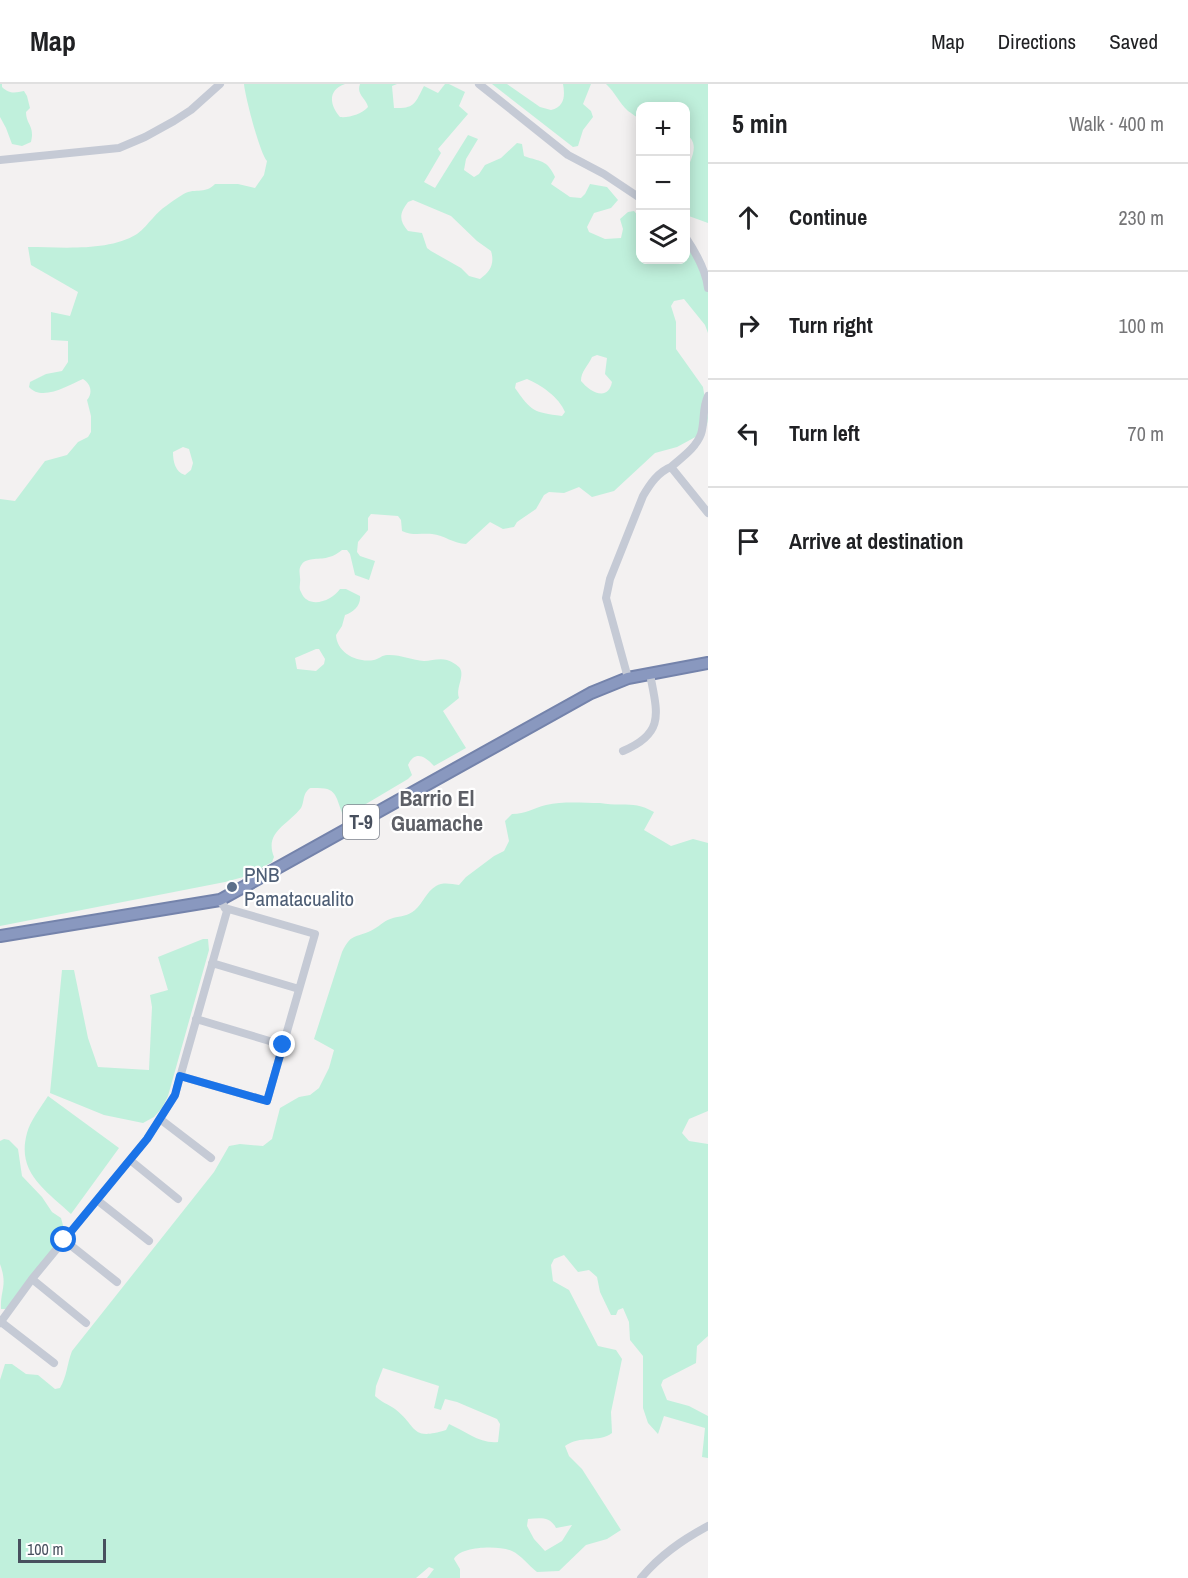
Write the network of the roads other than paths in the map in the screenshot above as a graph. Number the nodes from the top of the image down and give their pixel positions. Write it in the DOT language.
graph roads {
  1 [pos="220,84"];
  2 [pos="479,84"];
  3 [pos="0,160"];
  4 [pos="636,195"];
  5 [pos="690,245"];
  6 [pos="708,288"];
  7 [pos="708,396"];
  8 [pos="671,467"];
  9 [pos="708,513"];
  10 [pos="708,663"];
  11 [pos="650,674"];
  12 [pos="628,678"];
  13 [pos="623,751"];
  14 [pos="223,904"];
  15 [pos="0,936"];
  16 [pos="212,963"];
  17 [pos="299,989"];
  18 [pos="196,1019"];
  19 [pos="283,1045"];
  20 [pos="180,1076"];
  21 [pos="160,1119"];
  22 [pos="211,1158"];
  23 [pos="130,1160"];
  24 [pos="178,1199"];
  25 [pos="96,1200"];
  26 [pos="64,1240"];
  27 [pos="149,1241"];
  28 [pos="32,1279"];
  29 [pos="117,1282"];
  30 [pos="0,1322"];
  31 [pos="86,1323"];
  32 [pos="54,1363"];
  33 [pos="708,1526"];
  34 [pos="641,1578"];
  1 -- 3 [label="street"];
  2 -- 4 [label="street"];
  5 -- 6 [label="street"];
  7 -- 8 [label="street"];
  8 -- 9 [label="street"];
  8 -- 12 [label="street"];
  10 -- 11 [label="highway, T-9"];
  11 -- 12 [label="highway, T-9"];
  11 -- 13 [label="street"];
  12 -- 14 [label="highway, T-9"];
  14 -- 15 [label="highway, T-9"];
  14 -- 16 [label="street"];
  14 -- 17 [label="street"];
  16 -- 17 [label="street"];
  16 -- 18 [label="street"];
  17 -- 19 [label="street"];
  18 -- 19 [label="street"];
  18 -- 20 [label="street"];
  19 -- 20 [label="street"];
  20 -- 21 [label="street"];
  21 -- 22 [label="street"];
  21 -- 23 [label="street"];
  23 -- 24 [label="street"];
  23 -- 25 [label="street"];
  25 -- 26 [label="street"];
  25 -- 27 [label="street"];
  26 -- 28 [label="street"];
  26 -- 29 [label="street"];
  28 -- 30 [label="street"];
  28 -- 31 [label="street"];
  30 -- 32 [label="street"];
  33 -- 34 [label="street"];
}
